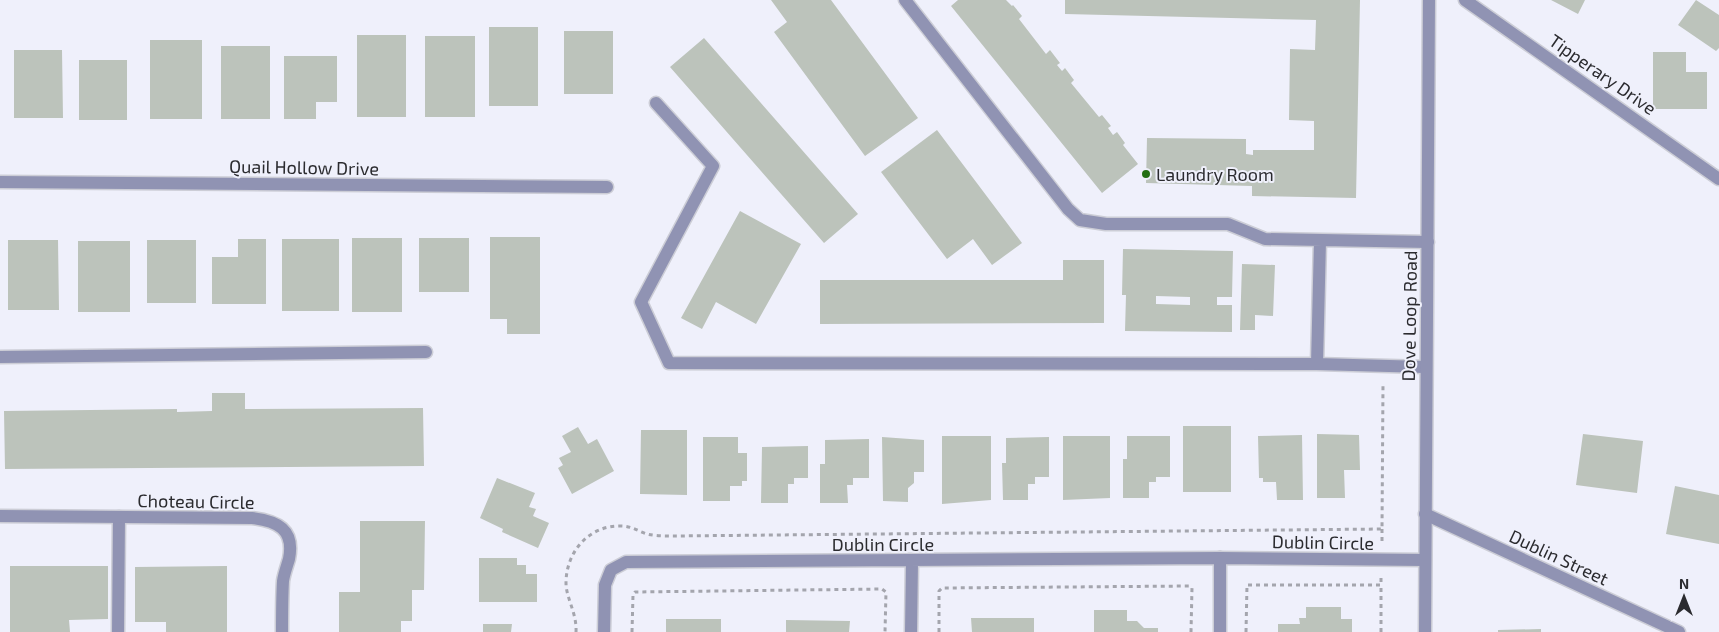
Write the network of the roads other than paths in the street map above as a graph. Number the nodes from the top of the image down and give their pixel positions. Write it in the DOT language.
graph roads {
  1 [pos="1429,0"];
  2 [pos="1465,0"];
  3 [pos="912,2"];
  4 [pos="656,103"];
  5 [pos="1719,179"];
  6 [pos="0,182"];
  7 [pos="607,187"];
  8 [pos="1320,241"];
  9 [pos="1428,242"];
  10 [pos="426,352"];
  11 [pos="0,357"];
  12 [pos="1317,364"];
  13 [pos="1425,367"];
  14 [pos="1425,514"];
  15 [pos="0,516"];
  16 [pos="119,517"];
  17 [pos="1220,558"];
  18 [pos="1425,560"];
  19 [pos="912,562"];
  20 [pos="118,632"];
  21 [pos="282,632"];
  22 [pos="604,632"];
  23 [pos="911,632"];
  24 [pos="1220,632"];
  25 [pos="1425,632"];
  26 [pos="1678,632"];
  1 -- 9 [label="street, Dove Loop Road"];
  2 -- 5 [label="street, Tipperary Drive"];
  3 -- 8 [label="street"];
  4 -- 12 [label="street"];
  6 -- 7 [label="street, Quail Hollow Drive"];
  8 -- 9 [label="street"];
  8 -- 12 [label="street"];
  9 -- 13 [label="street, Dove Loop Road"];
  10 -- 11 [label="street"];
  12 -- 13 [label="street"];
  13 -- 14 [label="street, Dove Loop Road"];
  14 -- 18 [label="street, Dove Loop Road"];
  14 -- 26 [label="street, Dublin Street"];
  15 -- 16 [label="street, Choteau Circle"];
  16 -- 20 [label="street"];
  16 -- 21 [label="street, Choteau Circle"];
  17 -- 18 [label="street, Dublin Circle"];
  17 -- 19 [label="street, Dublin Circle"];
  17 -- 24 [label="street"];
  18 -- 25 [label="street, Dove Loop Road"];
  19 -- 22 [label="street, Dublin Circle"];
  19 -- 23 [label="street"];
}
